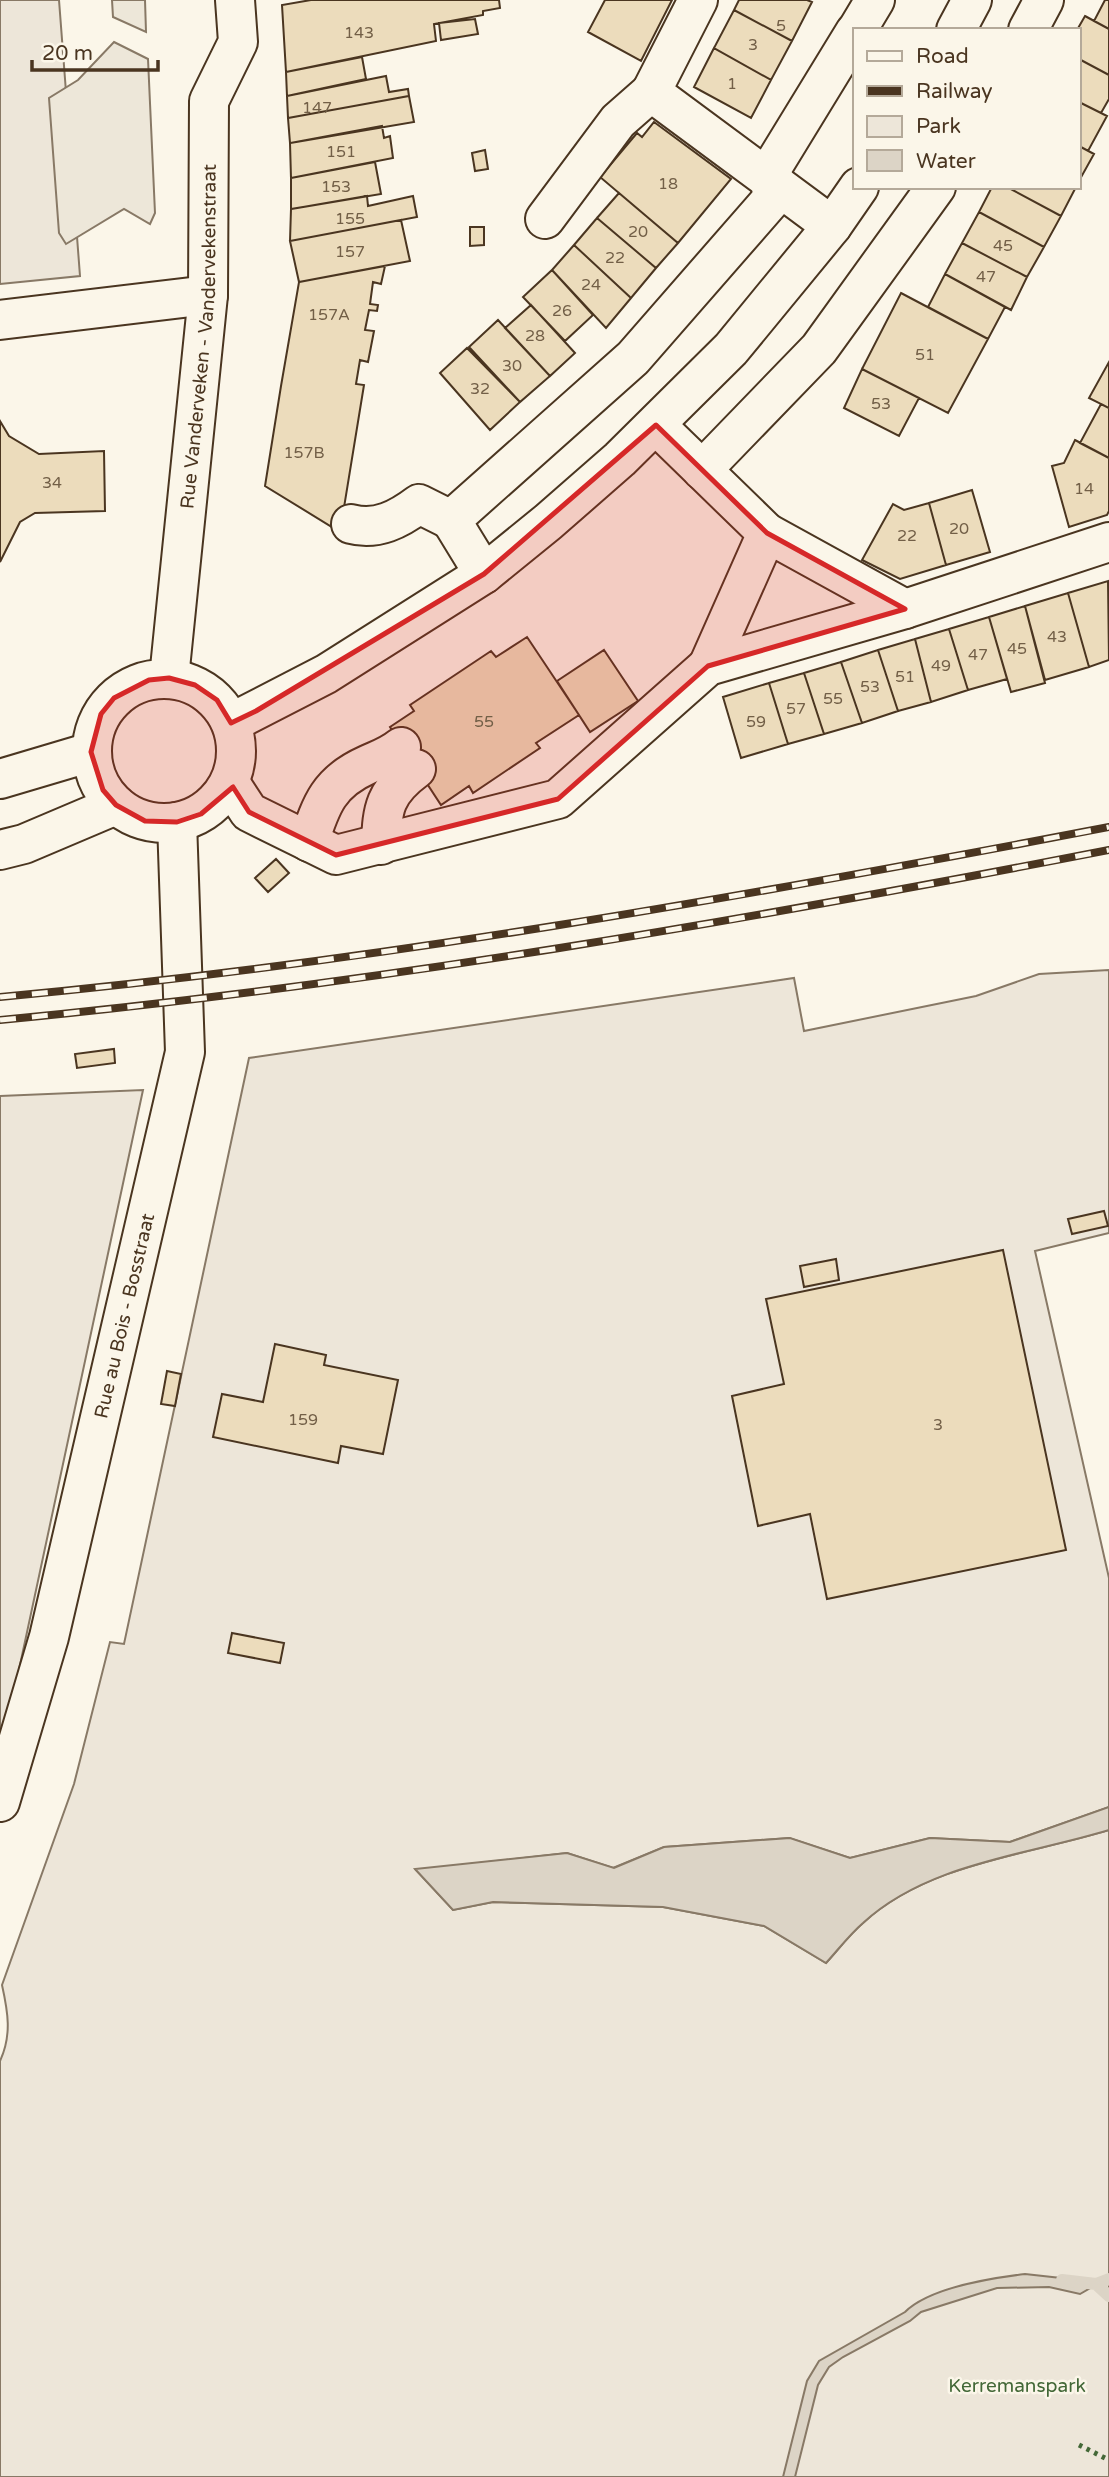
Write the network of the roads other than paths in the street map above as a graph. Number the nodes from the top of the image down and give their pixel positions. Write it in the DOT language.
graph roads {
  1 [pos="235,0"];
  2 [pos="698,0"];
  3 [pos="875,0"];
  4 [pos="972,0"];
  5 [pos="1044,0"];
  6 [pos="858,28"];
  7 [pos="957,28"];
  8 [pos="1029,28"];
  9 [pos="853,36"];
  10 [pos="651,92"];
  11 [pos="772,182"];
  12 [pos="858,189"];
  13 [pos="935,189"];
  14 [pos="545,219"];
  15 [pos="832,226"];
  16 [pos="208,295"];
  17 [pos="0,320"];
  18 [pos="656,425"];
  19 [pos="702,470"];
  20 [pos="451,520"];
  21 [pos="351,524"];
  22 [pos="767,533"];
  23 [pos="1109,542"];
  24 [pos="484,574"];
  25 [pos="905,609"];
  26 [pos="708,666"];
  27 [pos="169,678"];
  28 [pos="231,723"];
  29 [pos="91,752"];
  30 [pos="0,779"];
  31 [pos="230,783"];
  32 [pos="116,805"];
  33 [pos="177,822"];
  34 [pos="309,842"];
  35 [pos="381,845"];
  36 [pos="0,850"];
  37 [pos="0,1802"];
  1 -- 16 [label="street, Rue Vanderveken - Vandervekenstraat"];
  2 -- 10 [label="street"];
  3 -- 6 [label="street"];
  4 -- 7 [label="street"];
  5 -- 8 [label="street"];
  9 -- 11 [label="street"];
  10 -- 11 [label="street"];
  10 -- 14 [label="street"];
  11 -- 15 [label="street"];
  11 -- 20 [label="street"];
  12 -- 15 [label="street"];
  13 -- 19 [label="street"];
  15 -- 18 [label="street"];
  16 -- 17 [label="street"];
  16 -- 27 [label="street, Rue Vanderveken - Vandervekenstraat"];
  18 -- 19 [label="street"];
  18 -- 24 [label="street"];
  19 -- 22 [label="street"];
  20 -- 21 [label="street"];
  20 -- 24 [label="street"];
  22 -- 25 [label="street"];
  22 -- 26 [label="street"];
  23 -- 25 [label="street"];
  24 -- 28 [label="street"];
  25 -- 26 [label="street"];
  26 -- 35 [label="street"];
  27 -- 28 [label="street"];
  27 -- 29 [label="street"];
  28 -- 31 [label="street"];
  29 -- 30 [label="street"];
  29 -- 32 [label="street"];
  31 -- 33 [label="street"];
  31 -- 34 [label="street"];
  32 -- 33 [label="street"];
  32 -- 36 [label="street"];
  33 -- 37 [label="street, Rue au Bois - Bosstraat"];
  34 -- 35 [label="street"];
  34 -- 35 [label="street"];
}
